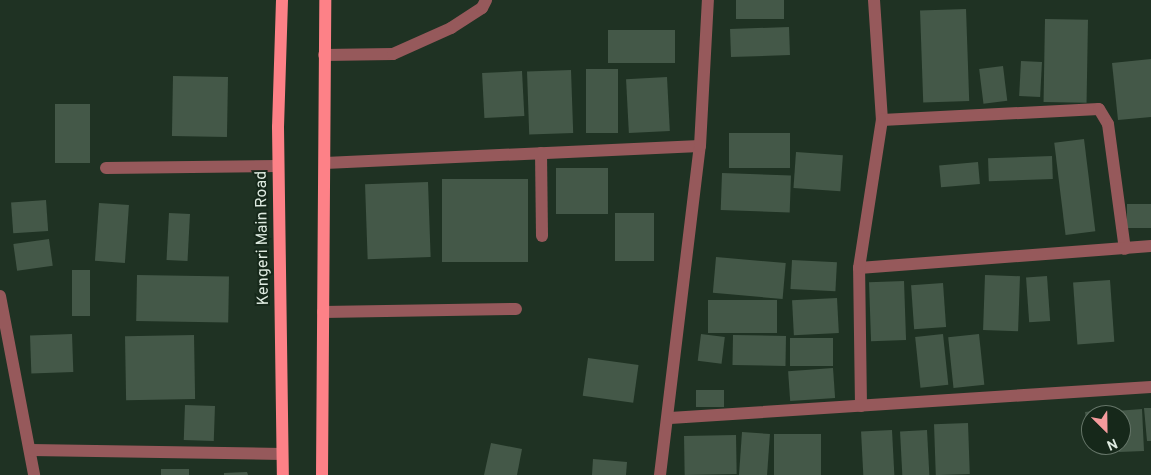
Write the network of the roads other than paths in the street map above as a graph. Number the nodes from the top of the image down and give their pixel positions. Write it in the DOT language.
graph roads {
  1 [pos="282,0"];
  2 [pos="325,0"];
  3 [pos="486,0"];
  4 [pos="708,0"];
  5 [pos="874,0"];
  6 [pos="324,55"];
  7 [pos="882,120"];
  8 [pos="700,146"];
  9 [pos="541,153"];
  10 [pos="325,163"];
  11 [pos="278,166"];
  12 [pos="106,168"];
  13 [pos="542,236"];
  14 [pos="1151,246"];
  15 [pos="1125,249"];
  16 [pos="859,268"];
  17 [pos="0,296"];
  18 [pos="516,309"];
  19 [pos="323,312"];
  20 [pos="2,323"];
  21 [pos="1151,387"];
  22 [pos="861,406"];
  23 [pos="670,418"];
  24 [pos="31,450"];
  25 [pos="282,454"];
  26 [pos="34,475"];
  27 [pos="283,475"];
  28 [pos="322,475"];
  29 [pos="660,475"];
  1 -- 11 [label="main road, Kengeri Main Road"];
  2 -- 6 [label="main road"];
  3 -- 6 [label="street"];
  4 -- 8 [label="street"];
  5 -- 7 [label="street"];
  6 -- 10 [label="main road"];
  7 -- 15 [label="street"];
  7 -- 16 [label="street"];
  8 -- 9 [label="street"];
  8 -- 23 [label="street"];
  9 -- 10 [label="street"];
  9 -- 13 [label="street"];
  10 -- 19 [label="main road"];
  11 -- 12 [label="street"];
  11 -- 25 [label="main road, Kengeri Main Road"];
  14 -- 15 [label="street"];
  15 -- 16 [label="street"];
  16 -- 22 [label="street"];
  17 -- 20 [label="street"];
  18 -- 19 [label="street"];
  19 -- 28 [label="main road"];
  20 -- 24 [label="street"];
  21 -- 22 [label="street"];
  22 -- 23 [label="street"];
  23 -- 29 [label="street"];
  24 -- 25 [label="street"];
  24 -- 26 [label="street"];
  25 -- 27 [label="main road, Kengeri Main Road"];
}
